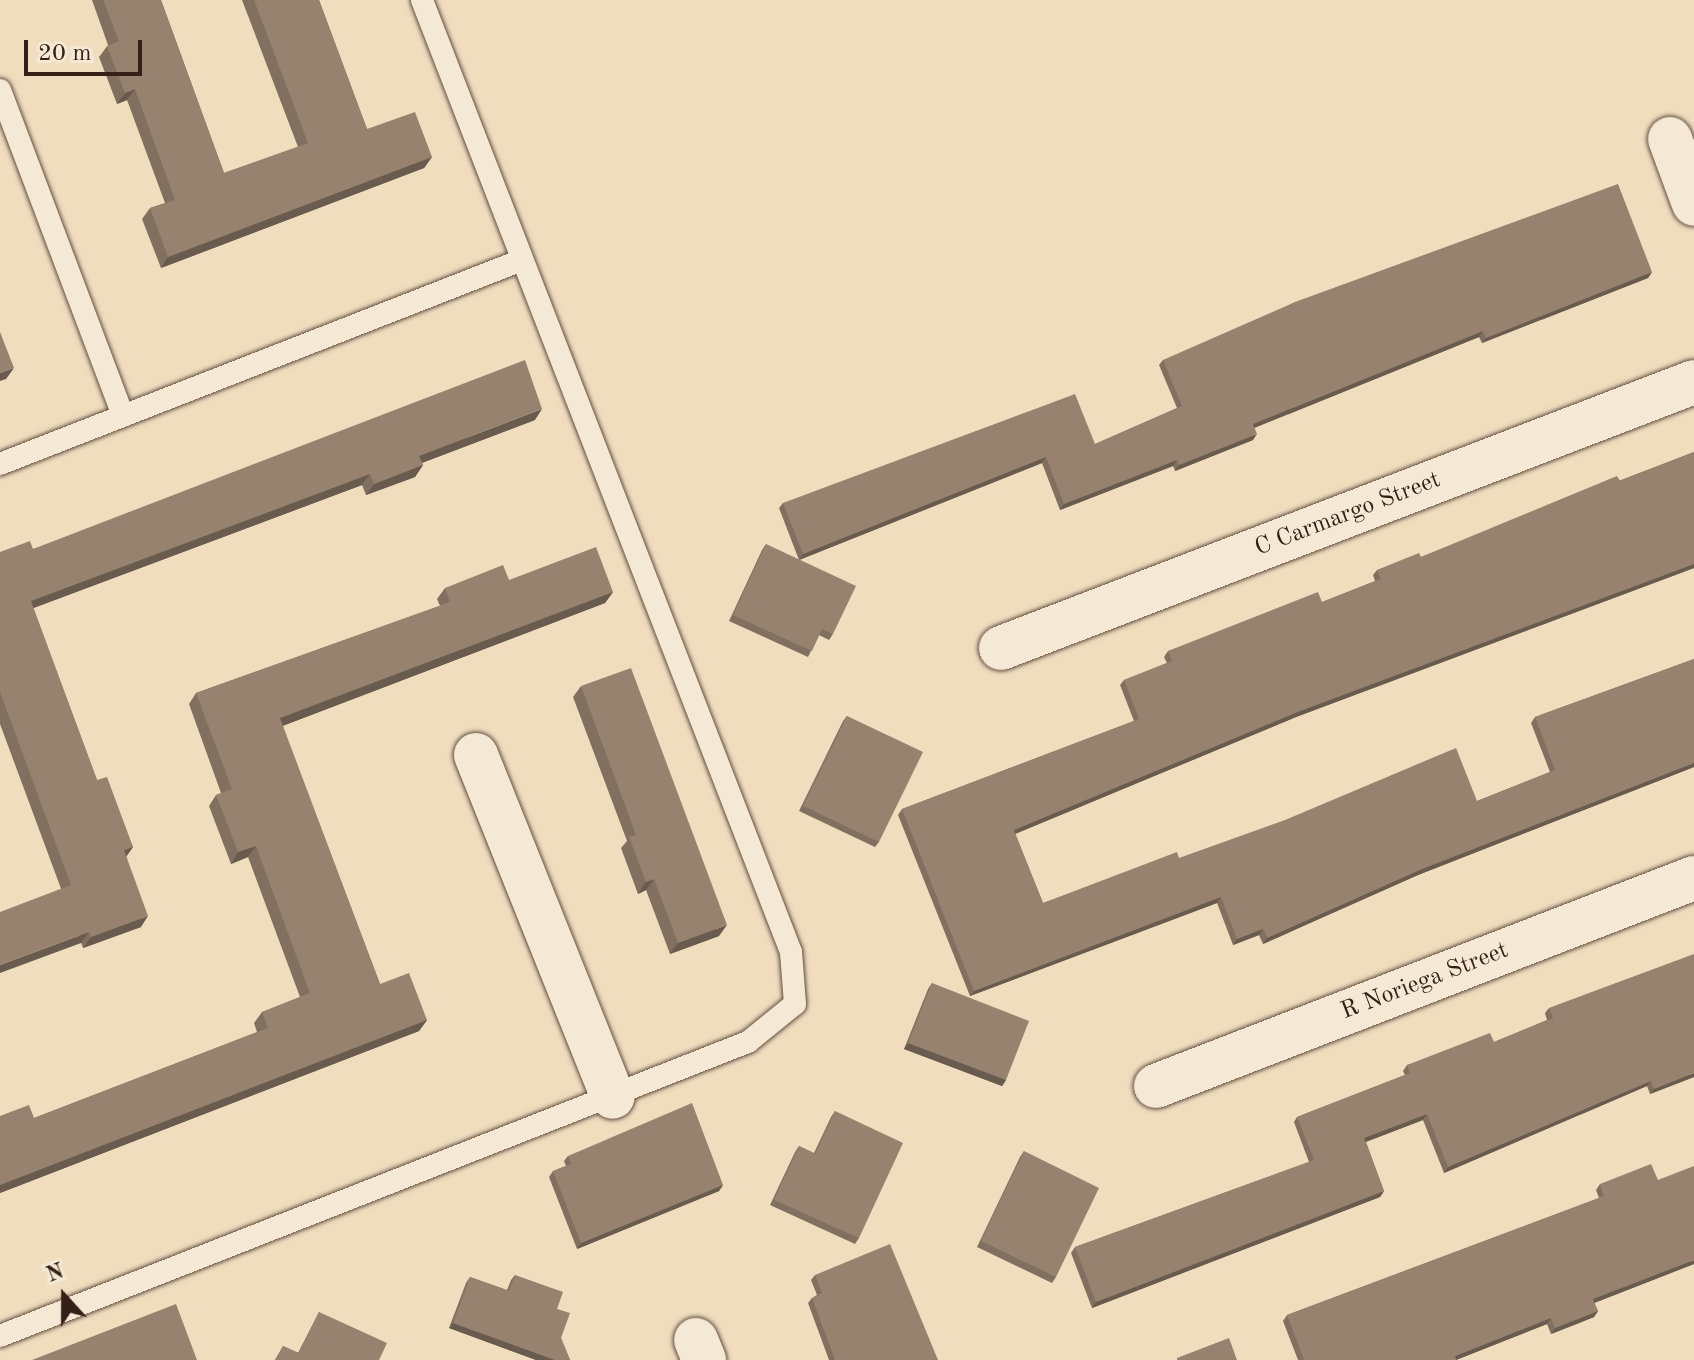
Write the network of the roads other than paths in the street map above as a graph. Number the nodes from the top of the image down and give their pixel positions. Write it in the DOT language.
graph roads {
  1 [pos="422,0"];
  2 [pos="0,90"];
  3 [pos="1670,139"];
  4 [pos="1694,204"];
  5 [pos="522,260"];
  6 [pos="1694,382"];
  7 [pos="123,416"];
  8 [pos="0,464"];
  9 [pos="1001,648"];
  10 [pos="476,755"];
  11 [pos="1694,878"];
  12 [pos="1156,1086"];
  13 [pos="613,1097"];
  14 [pos="0,1336"];
  1 -- 5 [label="lane"];
  2 -- 7 [label="lane"];
  3 -- 4 [label="street"];
  5 -- 7 [label="lane"];
  5 -- 13 [label="lane"];
  6 -- 9 [label="street, C Carmargo Street"];
  7 -- 8 [label="lane"];
  10 -- 13 [label="street"];
  11 -- 12 [label="street, R Noriega Street"];
  13 -- 14 [label="lane"];
}
